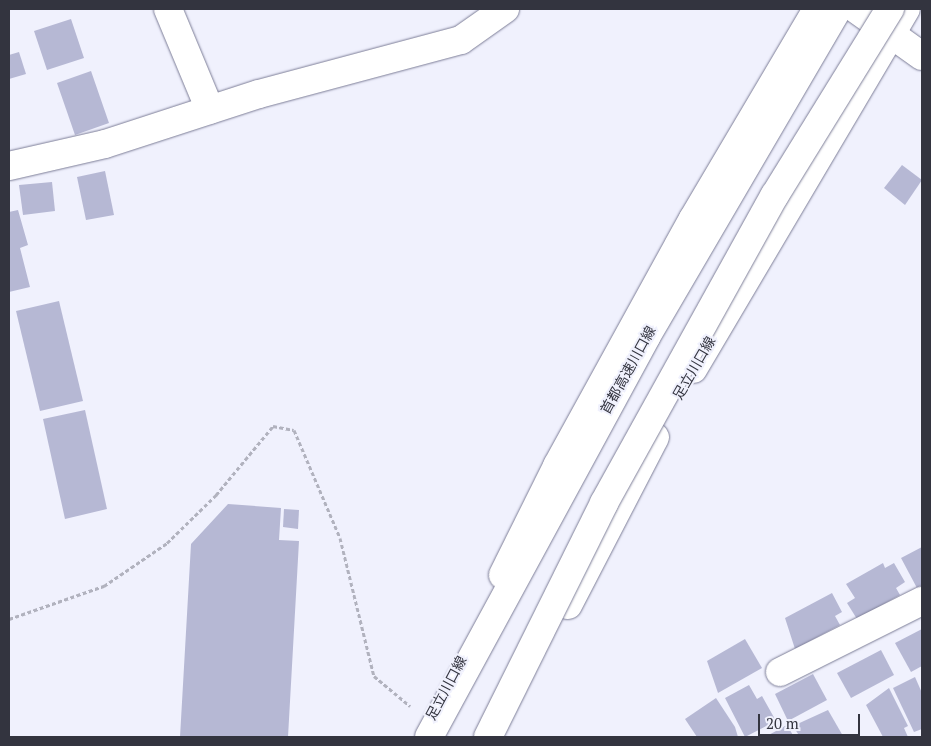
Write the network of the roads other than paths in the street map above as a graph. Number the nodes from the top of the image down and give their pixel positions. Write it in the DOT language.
graph roads {
  1 [pos="168,9"];
  2 [pos="505,9"];
  3 [pos="817,9"];
  4 [pos="838,9"];
  5 [pos="856,9"];
  6 [pos="906,9"];
  7 [pos="890,21"];
  8 [pos="922,56"];
  9 [pos="210,110"];
  10 [pos="9,166"];
  11 [pos="922,601"];
  12 [pos="780,672"];
  13 [pos="426,731"];
  14 [pos="488,737"];
  15 [pos="501,737"];
  1 -- 9 [label="main road"];
  2 -- 9 [label="main road"];
  3 -- 13 [label="main road, 足立川口線"];
  4 -- 13 [label="main road, 首都高速川口線"];
  5 -- 7 [label="main road"];
  6 -- 7 [label="main road, 足立川口線"];
  7 -- 8 [label="main road"];
  7 -- 14 [label="main road, bridge"];
  7 -- 15 [label="main road, 足立川口線"];
  9 -- 10 [label="main road"];
  11 -- 12 [label="main road"];
}
